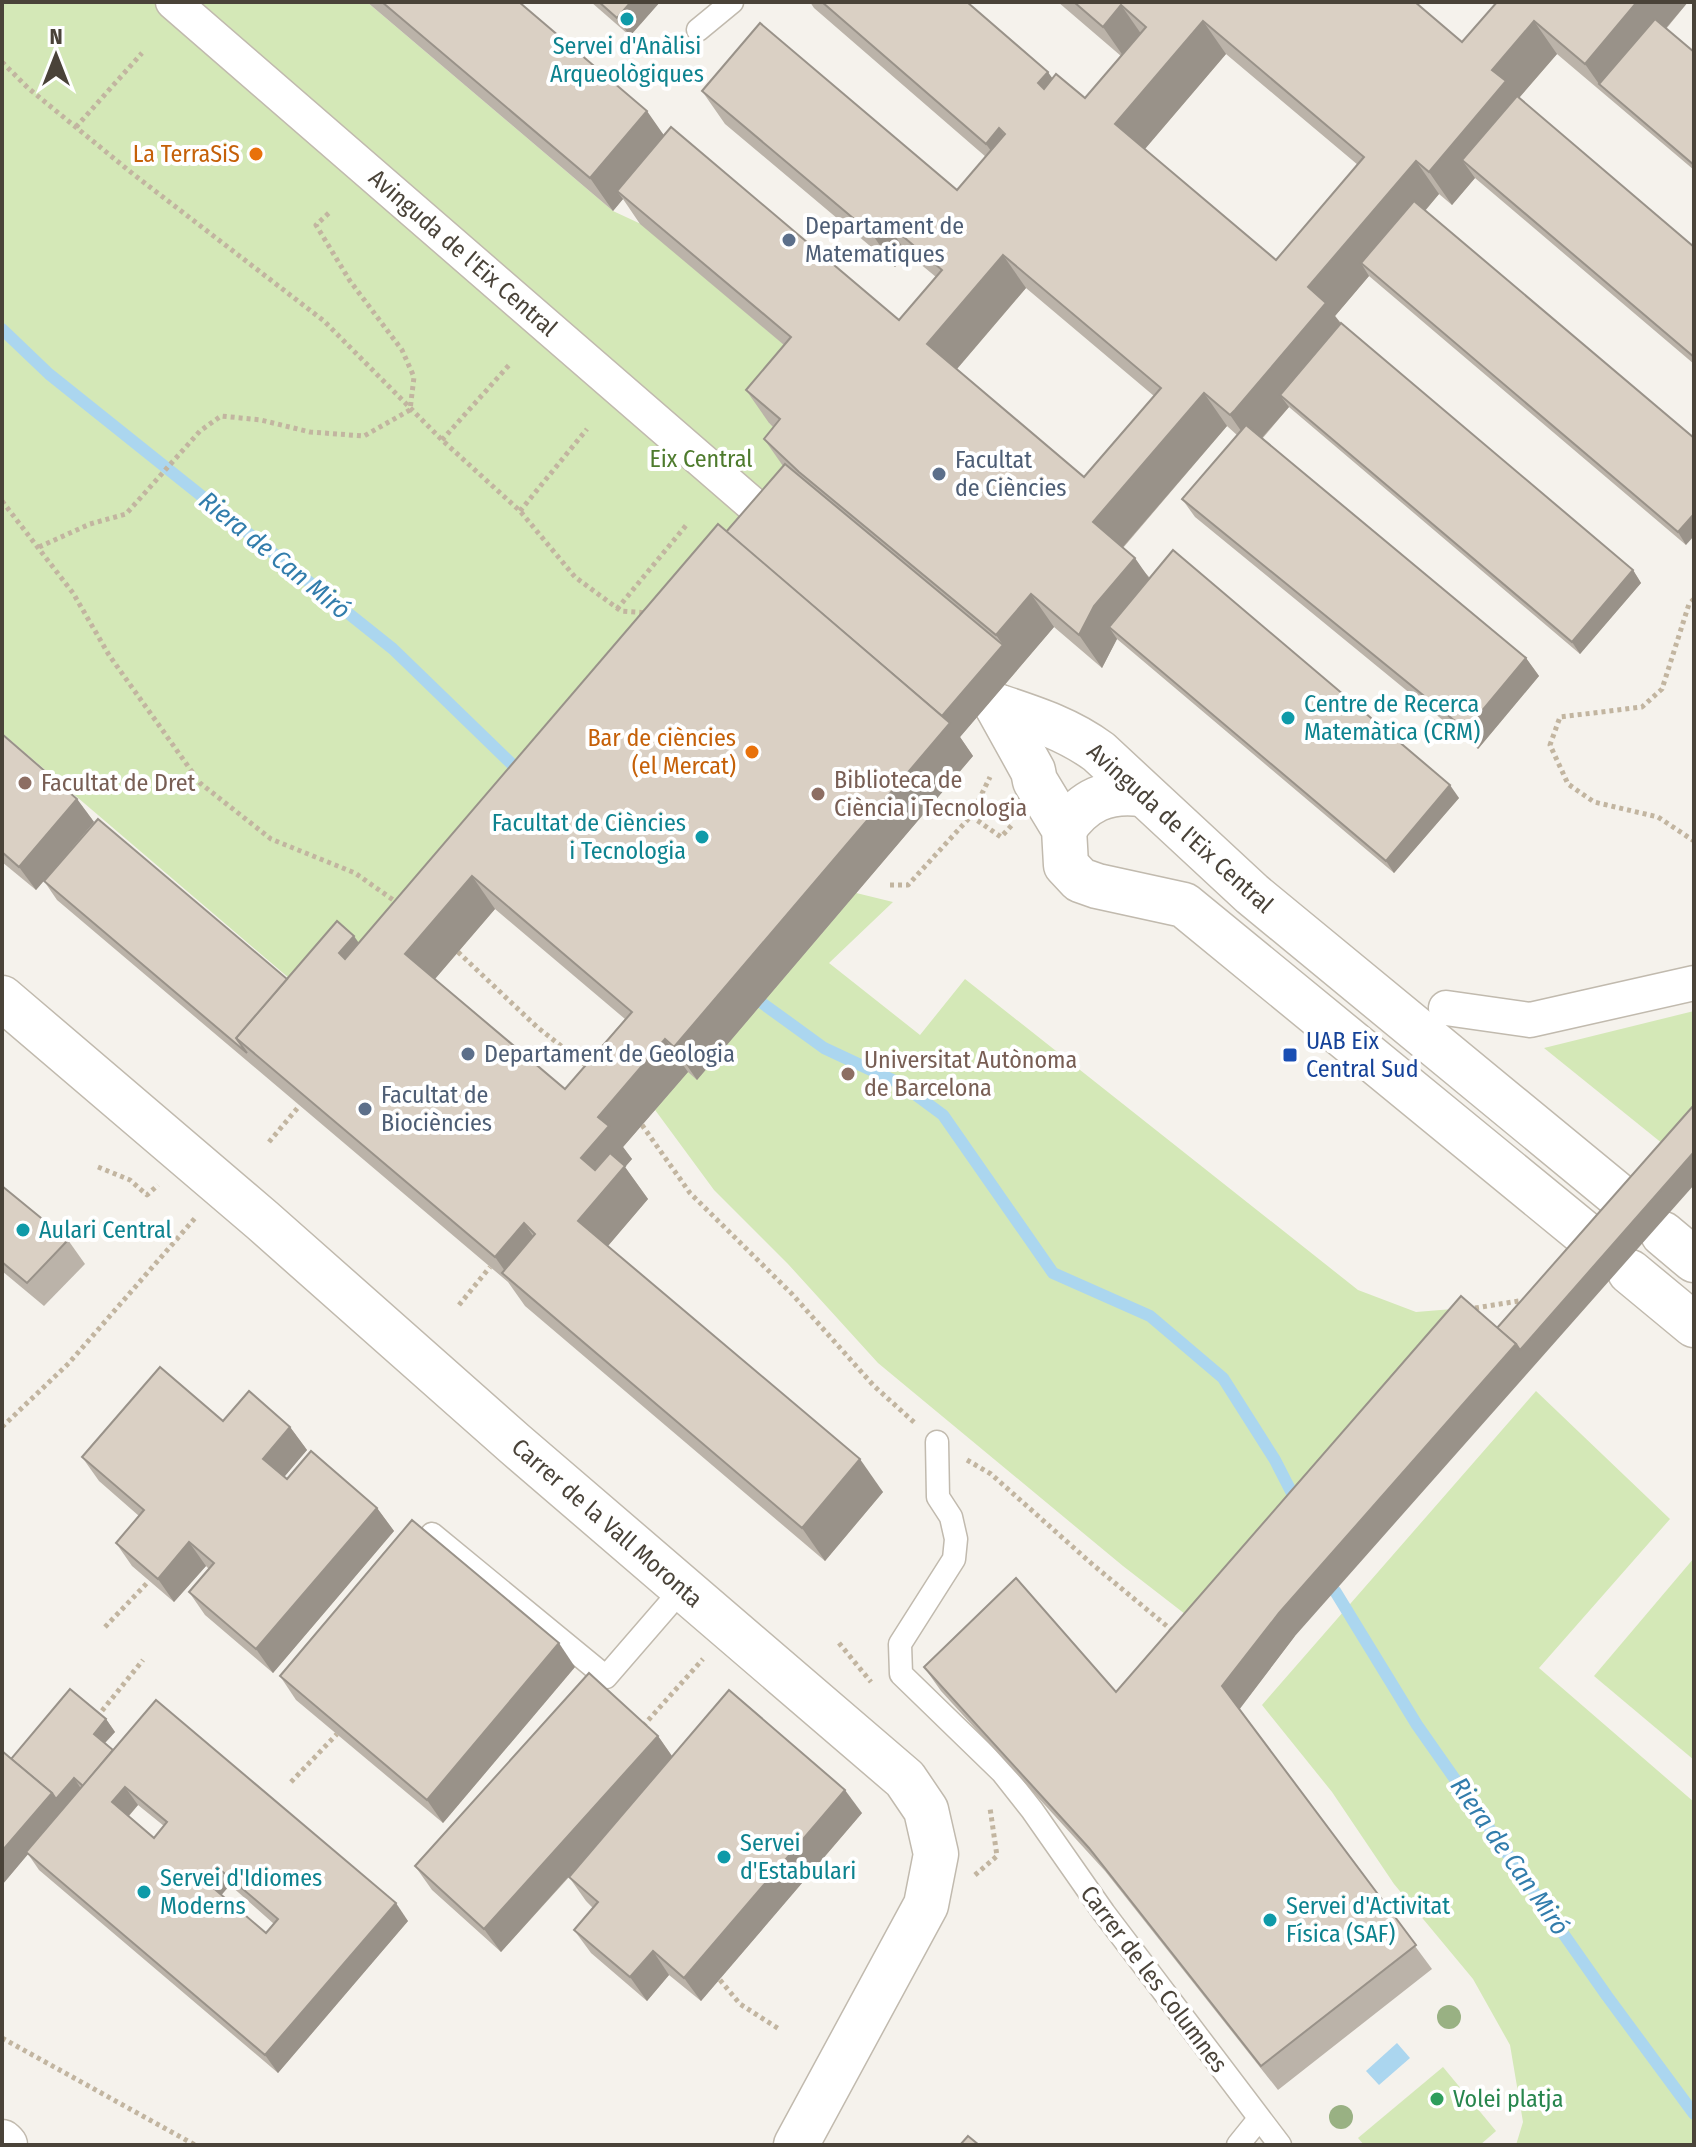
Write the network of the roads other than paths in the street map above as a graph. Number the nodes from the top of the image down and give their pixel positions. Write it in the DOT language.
graph roads {
  1 [pos="173,2"];
  2 [pos="732,2"];
  3 [pos="698,30"];
  4 [pos="752,504"];
  5 [pos="1141,794"];
  6 [pos="1064,829"];
  7 [pos="1694,983"];
  8 [pos="2,998"];
  9 [pos="1446,1008"];
  10 [pos="1626,1202"];
  11 [pos="1596,1243"];
  12 [pos="1630,1272"];
  13 [pos="1694,1325"];
  14 [pos="937,1442"];
  15 [pos="432,1534"];
  16 [pos="683,1588"];
  17 [pos="1259,2119"];
  18 [pos="796,2145"];
  19 [pos="1238,2145"];
  20 [pos="1280,2145"];
  1 -- 4 [label="street, Avinguda de l'Eix Central"];
  2 -- 3 [label="lane"];
  5 -- 6 [label="street"];
  5 -- 6 [label="street, Avinguda de l'Eix Central"];
  5 -- 10 [label="street, Avinguda de l'Eix Central"];
  6 -- 11 [label="street, Avinguda de l'Eix Central"];
  7 -- 9 [label="street"];
  8 -- 16 [label="street, Carrer de la Vall Moronta"];
  12 -- 13 [label="street"];
  14 -- 17 [label="lane, Carrer de les Columnes"];
  15 -- 16 [label="lane"];
  16 -- 18 [label="street, Carrer de la Vall Moronta"];
  17 -- 19 [label="lane"];
  17 -- 20 [label="lane, Carrer de les Columnes"];
}
